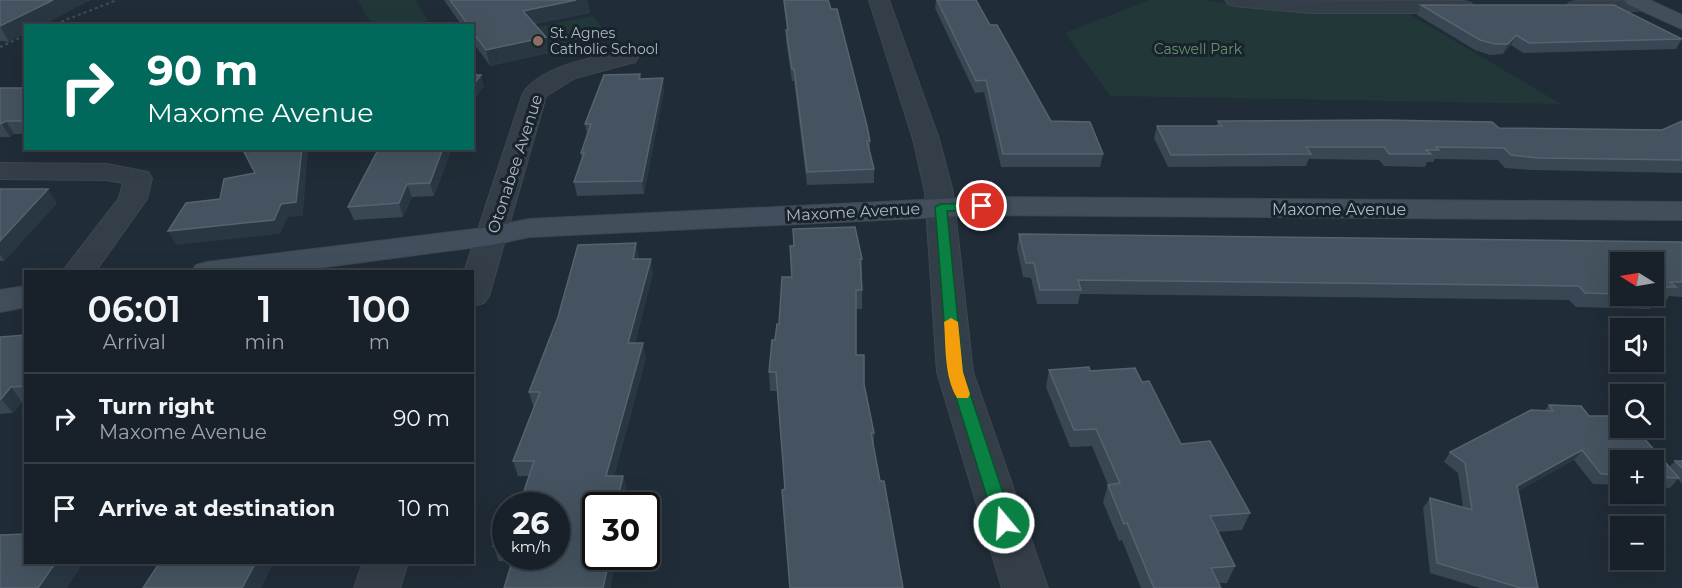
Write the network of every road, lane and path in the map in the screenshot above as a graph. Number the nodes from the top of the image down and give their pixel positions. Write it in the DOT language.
graph roads {
  1 [pos="117,0"];
  2 [pos="879,0"];
  3 [pos="1235,0"];
  4 [pos="1641,3"];
  5 [pos="1487,7"];
  6 [pos="1558,7"];
  7 [pos="1682,23"];
  8 [pos="55,24"];
  9 [pos="24,36"];
  10 [pos="0,47"];
  11 [pos="627,57"];
  12 [pos="0,171"];
  13 [pos="941,207"];
  14 [pos="1682,211"];
  15 [pos="492,236"];
  16 [pos="80,270"];
  17 [pos="223,270"];
  18 [pos="474,290"];
  19 [pos="24,296"];
  20 [pos="0,301"];
  21 [pos="385,564"];
  22 [pos="377,588"];
  23 [pos="1025,588"];
  1 -- 8 [label="path"];
  2 -- 13 [label="street"];
  3 -- 5 [label="street"];
  4 -- 6 [label="street"];
  4 -- 7 [label="street"];
  9 -- 10 [label="path"];
  11 -- 15 [label="street, Otonabee Avenue"];
  12 -- 16 [label="street"];
  13 -- 14 [label="street, Maxome Avenue"];
  13 -- 15 [label="street, Maxome Avenue"];
  13 -- 23 [label="street"];
  15 -- 17 [label="street, Maxome Avenue"];
  15 -- 18 [label="street, Otonabee Avenue"];
  19 -- 20 [label="street"];
  21 -- 22 [label="street"];
}
